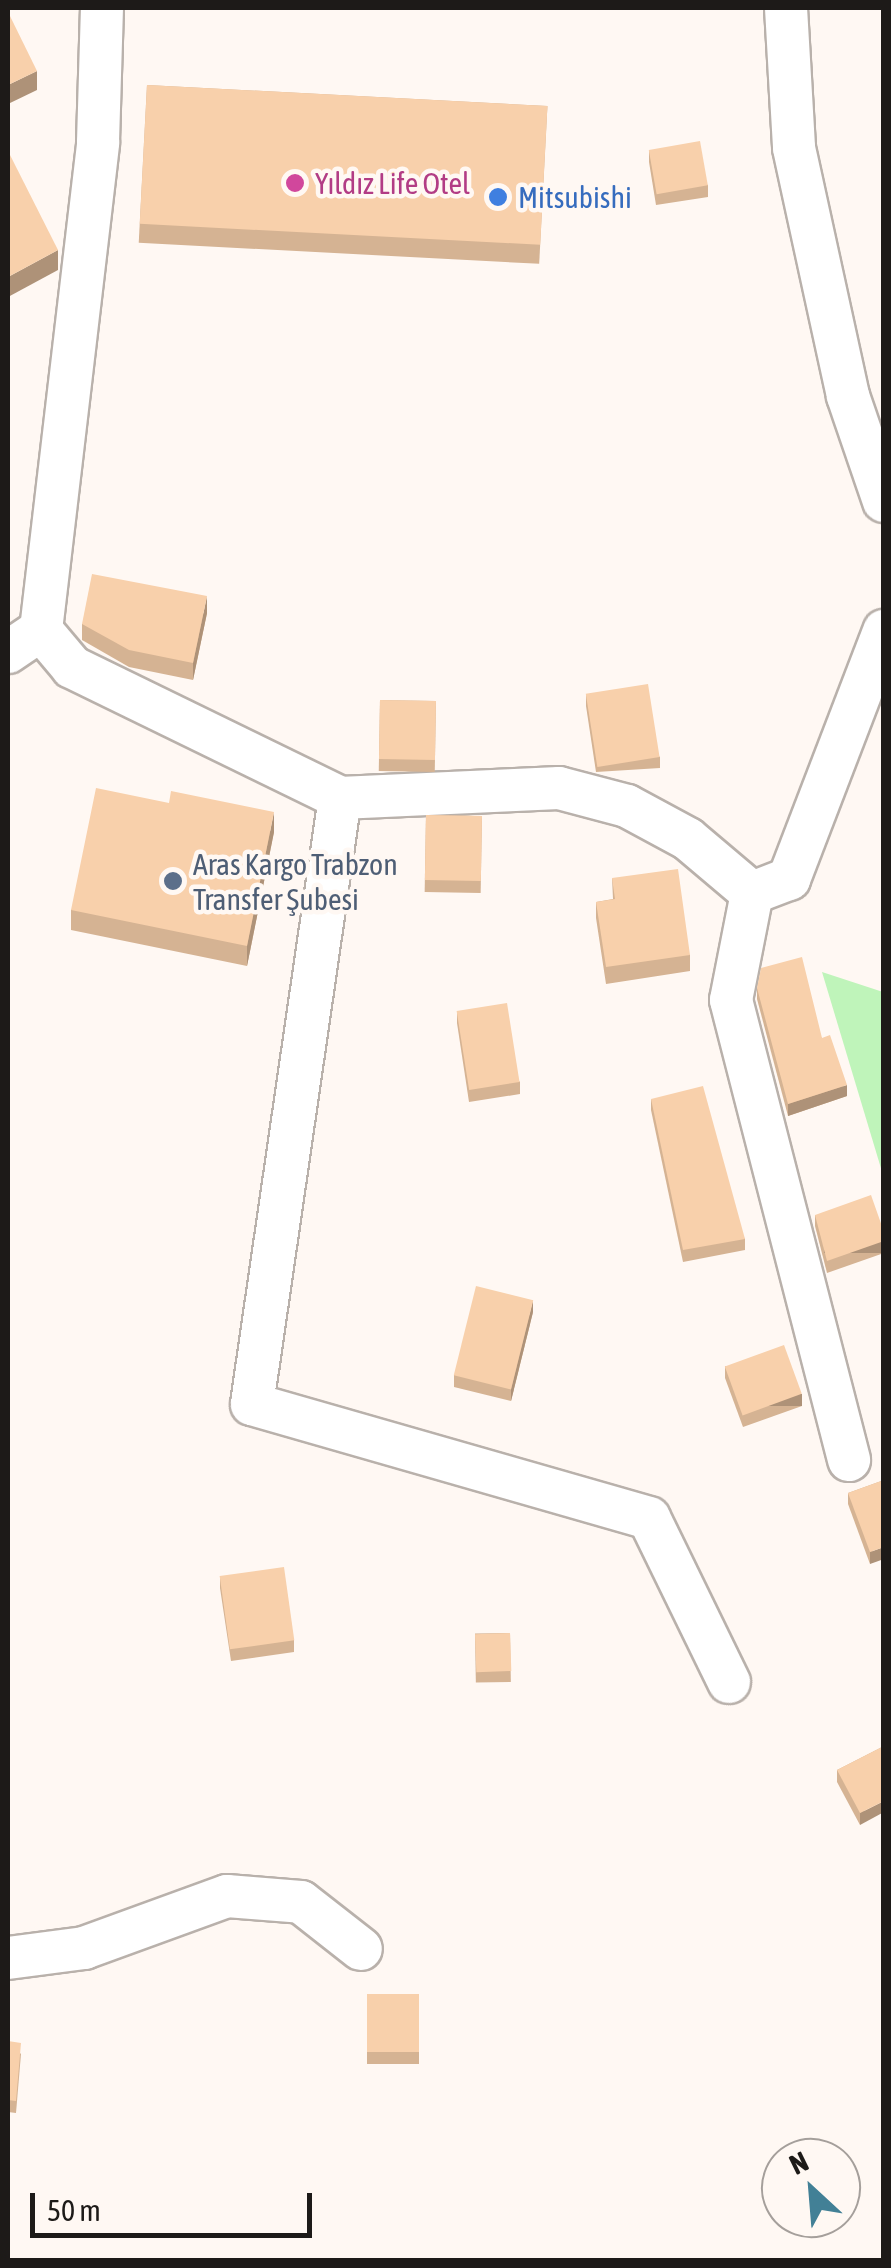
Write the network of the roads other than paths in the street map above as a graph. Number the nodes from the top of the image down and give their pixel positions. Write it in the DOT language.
graph roads {
  1 [pos="102,8"];
  2 [pos="786,8"];
  3 [pos="884,501"];
  4 [pos="884,631"];
  5 [pos="24,641"];
  6 [pos="340,798"];
  7 [pos="752,893"];
  8 [pos="849,1460"];
  9 [pos="729,1682"];
  10 [pos="360,1950"];
  11 [pos="8,1958"];
  1 -- 5 [label="street"];
  2 -- 3 [label="street"];
  4 -- 7 [label="street"];
  5 -- 6 [label="street"];
  6 -- 7 [label="street"];
  6 -- 9 [label="street"];
  7 -- 8 [label="street"];
  10 -- 11 [label="street"];
}
